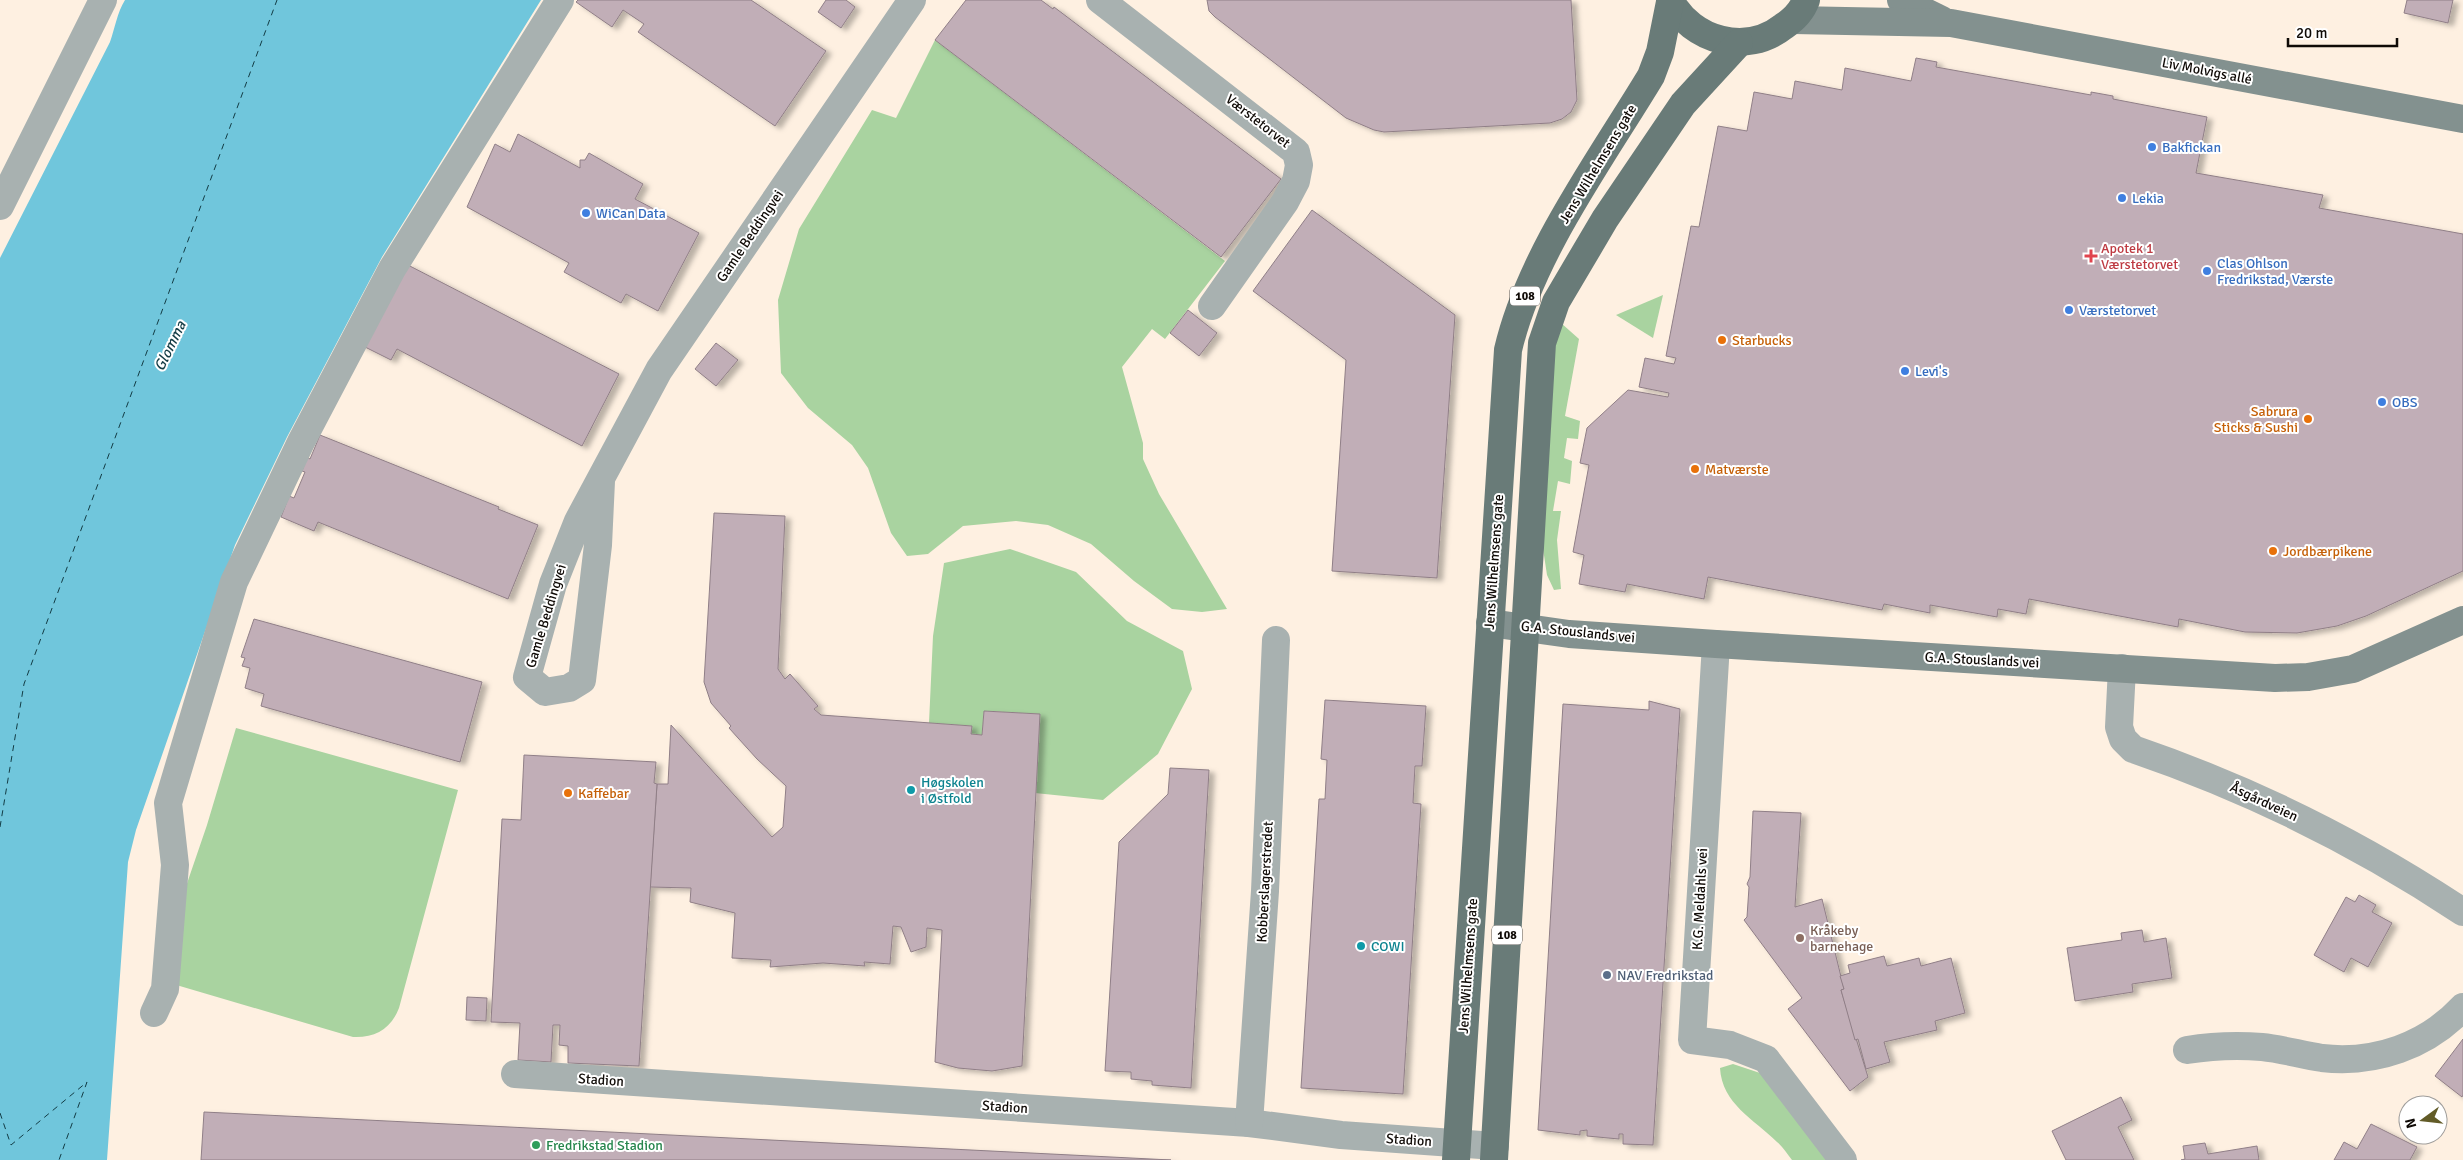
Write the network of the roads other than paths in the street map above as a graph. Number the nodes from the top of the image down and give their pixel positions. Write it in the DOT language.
graph roads {
  1 [pos="103,0"];
  2 [pos="560,0"];
  3 [pos="912,0"];
  4 [pos="1100,0"];
  5 [pos="1901,0"];
  6 [pos="1670,1"];
  7 [pos="1799,10"];
  8 [pos="1951,24"];
  9 [pos="1739,43"];
  10 [pos="2463,119"];
  11 [pos="0,206"];
  12 [pos="1212,306"];
  13 [pos="601,481"];
  14 [pos="2463,620"];
  15 [pos="1490,623"];
  16 [pos="1526,627"];
  17 [pos="1276,640"];
  18 [pos="1716,644"];
  19 [pos="2122,668"];
  20 [pos="2463,912"];
  21 [pos="2463,1007"];
  22 [pos="154,1013"];
  23 [pos="2186,1050"];
  24 [pos="515,1074"];
  25 [pos="1249,1123"];
  26 [pos="1456,1152"];
  27 [pos="1494,1153"];
  28 [pos="1843,1160"];
  1 -- 11 [label="street"];
  2 -- 22 [label="street"];
  3 -- 13 [label="street, Gamle Beddingvei"];
  4 -- 12 [label="street, Værstetorvet"];
  5 -- 8 [label="street, Liv Molvigs allé"];
  6 -- 9 [label="main road, Jens Wilhelmsens gate / 108"];
  6 -- 15 [label="main road, Jens Wilhelmsens gate / 108"];
  7 -- 8 [label="street, Liv Molvigs allé"];
  7 -- 9 [label="main road, Jens Wilhelmsens gate / 108"];
  8 -- 10 [label="street, Liv Molvigs allé"];
  9 -- 16 [label="main road, 108"];
  13 -- 13 [label="street, Gamle Beddingvei"];
  14 -- 19 [label="street, G.A. Stouslands vei"];
  15 -- 16 [label="street, G.A. Stouslands vei"];
  15 -- 26 [label="main road, Jens Wilhelmsens gate / 108"];
  16 -- 18 [label="street, G.A. Stouslands vei"];
  16 -- 27 [label="main road, 108"];
  17 -- 25 [label="street, Kobberslagerstredet"];
  18 -- 19 [label="street, G.A. Stouslands vei"];
  18 -- 28 [label="street, K.G. Meldahls vei"];
  19 -- 20 [label="street, Åsgårdveien"];
  21 -- 23 [label="street"];
  24 -- 25 [label="street, Stadion"];
  25 -- 26 [label="street, Stadion"];
  26 -- 27 [label="street, Stadion"];
}
